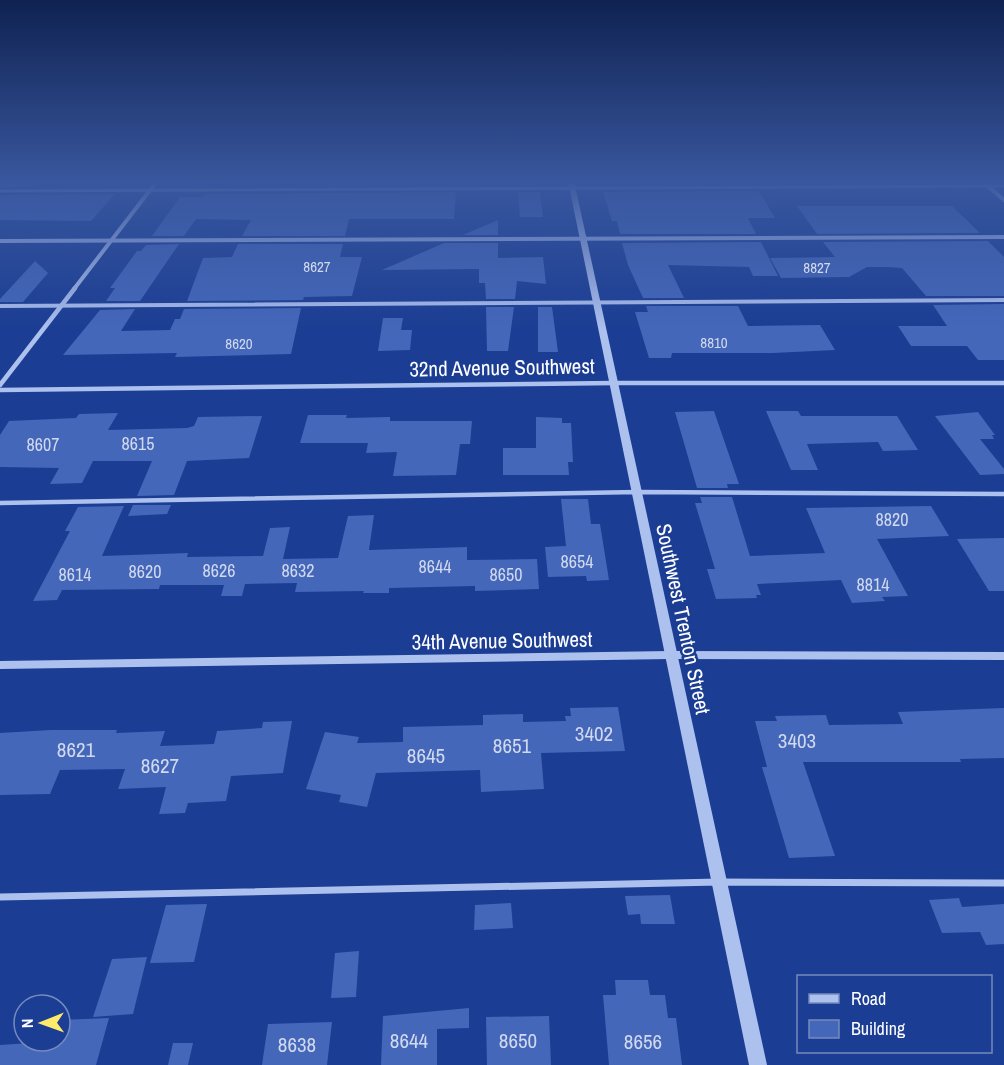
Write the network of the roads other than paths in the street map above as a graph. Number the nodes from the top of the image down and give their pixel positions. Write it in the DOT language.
graph roads {
  1 [pos="118,231"];
  2 [pos="582,231"];
  3 [pos="583,237"];
  4 [pos="1004,237"];
  5 [pos="0,241"];
  6 [pos="110,241"];
  7 [pos="1004,300"];
  8 [pos="597,302"];
  9 [pos="62,305"];
  10 [pos="0,306"];
  11 [pos="615,383"];
  12 [pos="1004,383"];
  13 [pos="0,388"];
  14 [pos="638,492"];
  15 [pos="1004,494"];
  16 [pos="0,503"];
  17 [pos="670,655"];
  18 [pos="1004,656"];
  19 [pos="0,665"];
  20 [pos="719,882"];
  21 [pos="1004,883"];
  22 [pos="0,897"];
  23 [pos="758,1065"];
  1 -- 6 [label="street"];
  2 -- 3 [label="street, Southwest Trenton Street"];
  3 -- 4 [label="street"];
  3 -- 6 [label="street"];
  3 -- 8 [label="street, Southwest Trenton Street"];
  5 -- 6 [label="street"];
  6 -- 9 [label="street"];
  7 -- 8 [label="lane"];
  8 -- 9 [label="lane"];
  8 -- 11 [label="street, Southwest Trenton Street"];
  9 -- 10 [label="lane"];
  9 -- 13 [label="street"];
  11 -- 12 [label="street, 32nd Avenue Southwest"];
  11 -- 13 [label="street, 32nd Avenue Southwest"];
  11 -- 14 [label="street, Southwest Trenton Street"];
  14 -- 15 [label="lane"];
  14 -- 16 [label="lane"];
  14 -- 17 [label="street, Southwest Trenton Street"];
  17 -- 18 [label="street, 34th Avenue Southwest"];
  17 -- 19 [label="street, 34th Avenue Southwest"];
  17 -- 20 [label="street, Southwest Trenton Street"];
  20 -- 21 [label="lane"];
  20 -- 22 [label="lane"];
  20 -- 23 [label="street, Southwest Trenton Street"];
}
